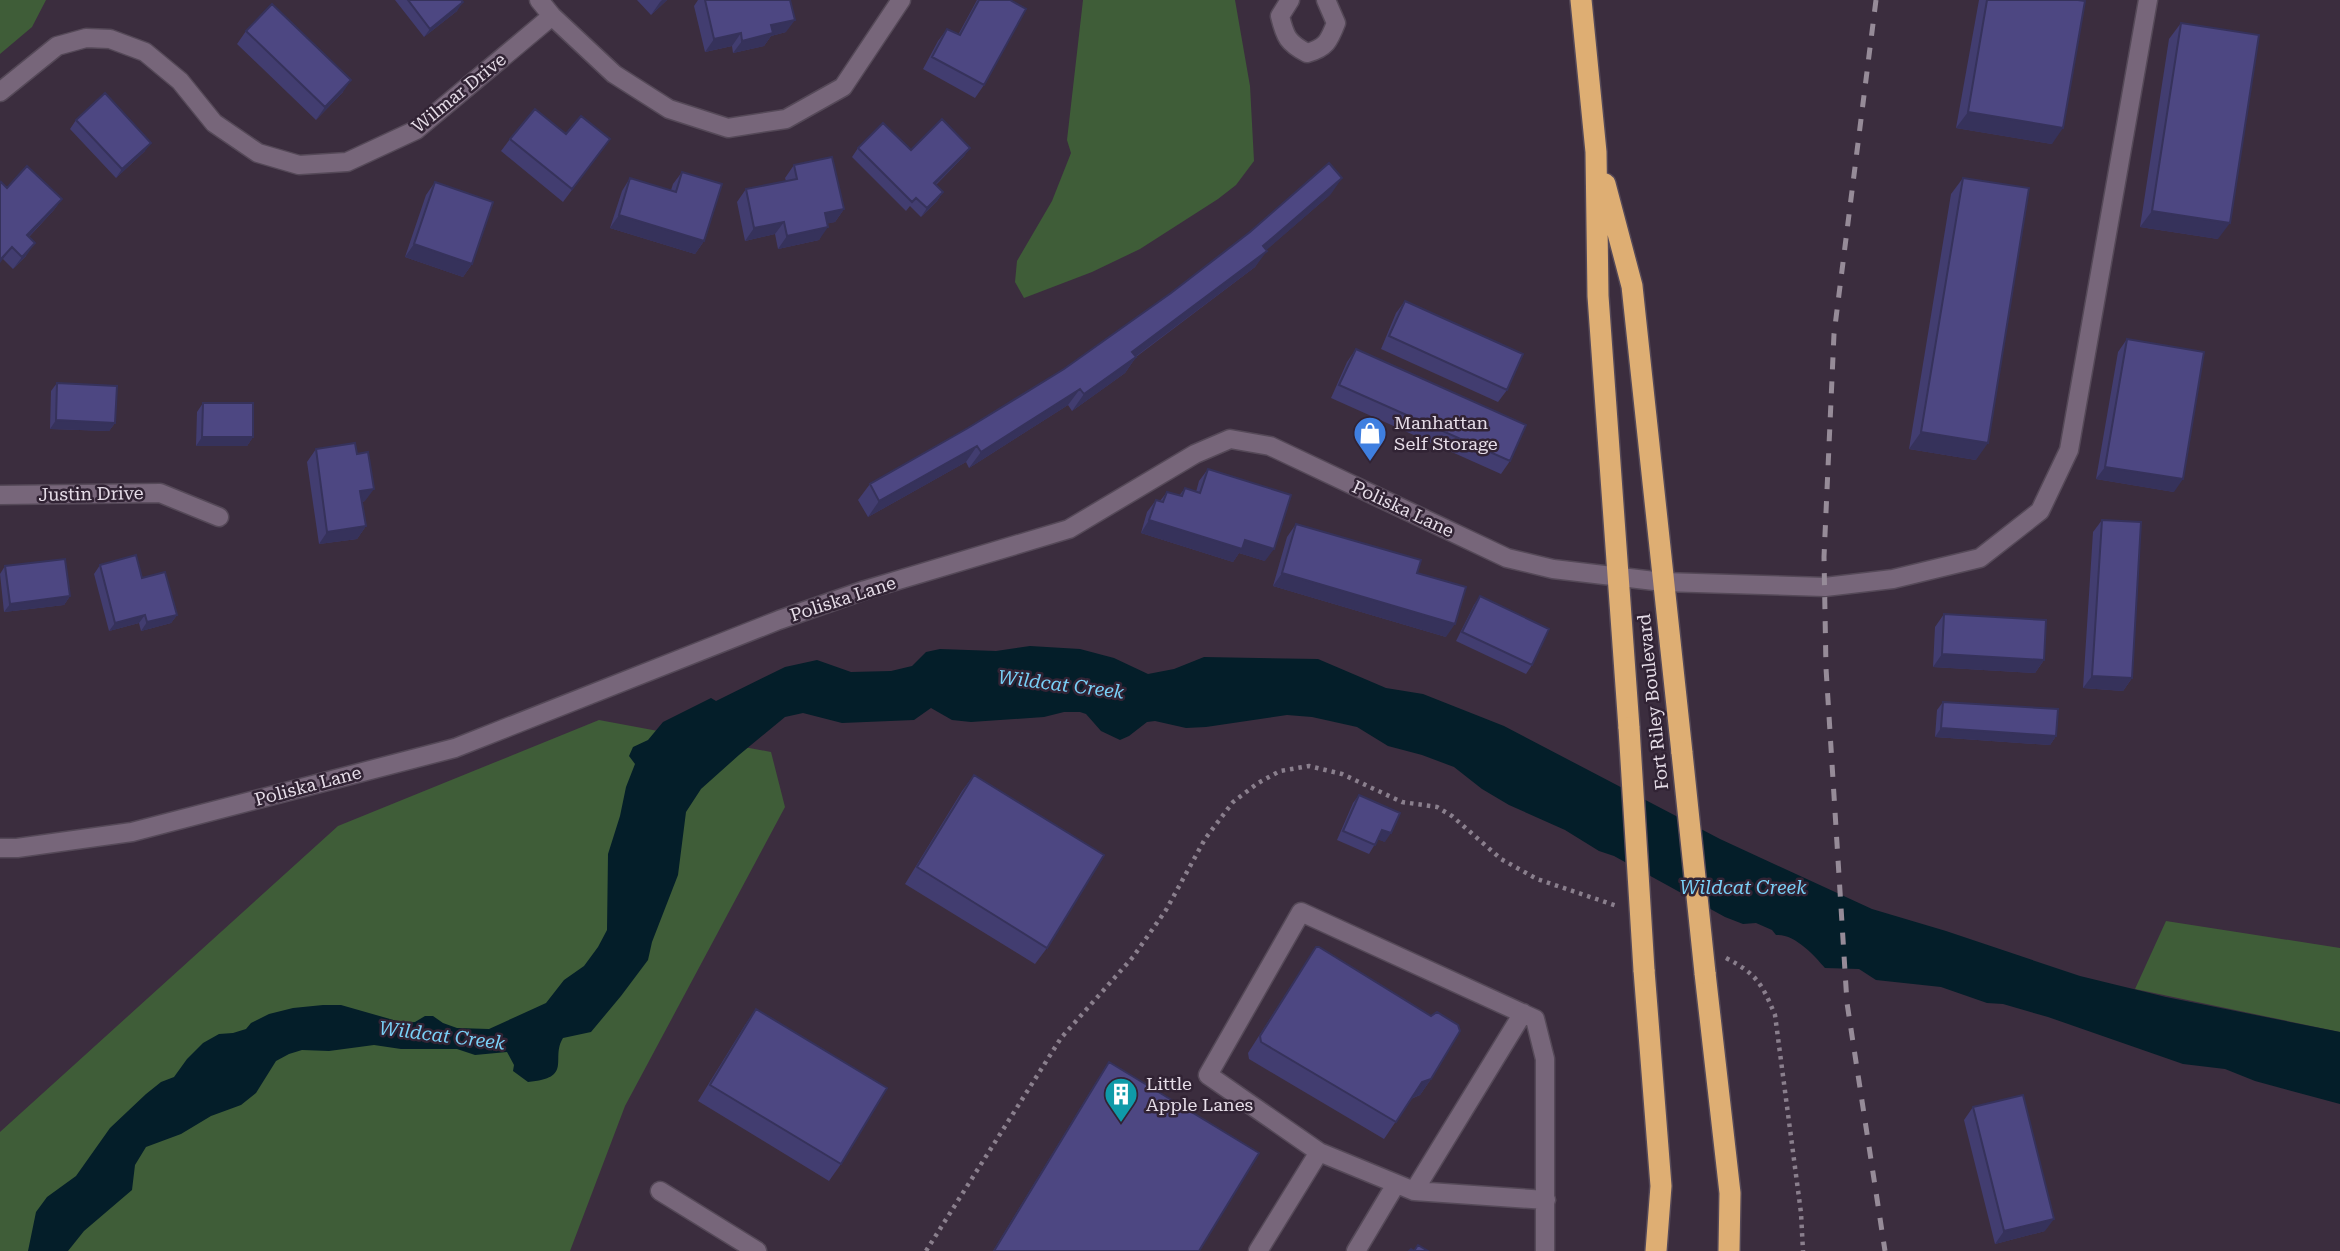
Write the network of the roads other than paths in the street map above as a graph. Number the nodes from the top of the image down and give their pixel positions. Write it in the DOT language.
graph roads {
  1 [pos="540,0"];
  2 [pos="901,0"];
  3 [pos="1290,0"];
  4 [pos="1326,0"];
  5 [pos="1581,0"];
  6 [pos="2148,0"];
  7 [pos="552,16"];
  8 [pos="0,92"];
  9 [pos="1596,152"];
  10 [pos="0,495"];
  11 [pos="219,517"];
  12 [pos="1619,575"];
  13 [pos="1663,582"];
  14 [pos="0,848"];
  15 [pos="1522,1013"];
  16 [pos="1319,1152"];
  17 [pos="1396,1184"];
  18 [pos="660,1191"];
  19 [pos="1414,1192"];
  20 [pos="1546,1200"];
  21 [pos="757,1251"];
  22 [pos="1258,1251"];
  23 [pos="1356,1251"];
  24 [pos="1545,1251"];
  25 [pos="1656,1251"];
  26 [pos="1729,1251"];
  1 -- 7 [label="street"];
  2 -- 7 [label="street"];
  3 -- 4 [label="street"];
  5 -- 9 [label="highway, Fort Riley Boulevard"];
  6 -- 13 [label="street, Poliska Lane"];
  7 -- 8 [label="street, Wilmar Drive"];
  9 -- 12 [label="highway, Fort Riley Boulevard"];
  9 -- 13 [label="highway, Fort Riley Boulevard"];
  10 -- 11 [label="street, Justin Drive"];
  12 -- 13 [label="street, Poliska Lane"];
  12 -- 14 [label="street, Poliska Lane"];
  12 -- 25 [label="highway, Fort Riley Boulevard, bridge"];
  13 -- 26 [label="highway, Fort Riley Boulevard, bridge"];
  15 -- 16 [label="street"];
  15 -- 19 [label="street"];
  15 -- 20 [label="street"];
  16 -- 17 [label="street"];
  16 -- 22 [label="street"];
  17 -- 19 [label="street"];
  17 -- 23 [label="street"];
  18 -- 21 [label="street"];
  19 -- 20 [label="street"];
  20 -- 24 [label="street"];
}
